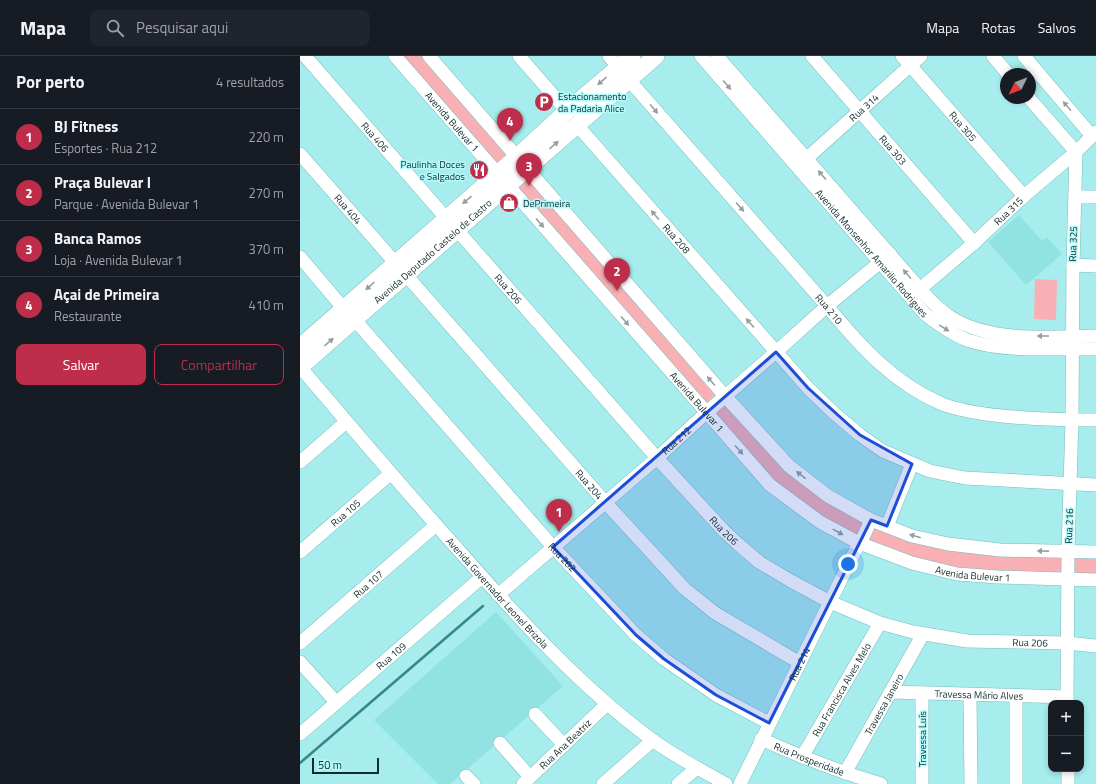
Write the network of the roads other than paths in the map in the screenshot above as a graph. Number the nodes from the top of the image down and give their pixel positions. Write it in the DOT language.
graph roads {
  1 [pos="305,56"];
  2 [pos="395,56"];
  3 [pos="429,56"];
  4 [pos="519,56"];
  5 [pos="632,56"];
  6 [pos="656,56"];
  7 [pos="701,56"];
  8 [pos="717,56"];
  9 [pos="812,56"];
  10 [pos="922,56"];
  11 [pos="993,56"];
  12 [pos="1024,56"];
  13 [pos="907,61"];
  14 [pos="619,68"];
  15 [pos="1003,68"];
  16 [pos="1034,104"];
  17 [pos="567,111"];
  18 [pos="860,111"];
  19 [pos="577,125"];
  20 [pos="1094,134"];
  21 [pos="1076,152"];
  22 [pos="300,154"];
  23 [pos="807,158"];
  24 [pos="522,163"];
  25 [pos="502,180"];
  26 [pos="1024,196"];
  27 [pos="1075,197"];
  28 [pos="1096,197"];
  29 [pos="452,224"];
  30 [pos="974,243"];
  31 [pos="300,258"];
  32 [pos="885,258"];
  33 [pos="1073,265"];
  34 [pos="1096,266"];
  35 [pos="401,269"];
  36 [pos="920,289"];
  37 [pos="827,306"];
  38 [pos="350,314"];
  39 [pos="1073,336"];
  40 [pos="1096,336"];
  41 [pos="300,347"];
  42 [pos="1096,349"];
  43 [pos="1072,350"];
  44 [pos="776,352"];
  45 [pos="300,367"];
  46 [pos="725,396"];
  47 [pos="706,413"];
  48 [pos="1072,420"];
  49 [pos="1096,420"];
  50 [pos="346,422"];
  51 [pos="657,458"];
  52 [pos="300,462"];
  53 [pos="912,464"];
  54 [pos="390,474"];
  55 [pos="1071,484"];
  56 [pos="1096,485"];
  57 [pos="605,502"];
  58 [pos="871,520"];
  59 [pos="436,525"];
  60 [pos="887,526"];
  61 [pos="860,544"];
  62 [pos="553,547"];
  63 [pos="300,552"];
  64 [pos="1068,552"];
  65 [pos="1096,552"];
  66 [pos="482,577"];
  67 [pos="1068,580"];
  68 [pos="1096,580"];
  69 [pos="498,595"];
  70 [pos="830,602"];
  71 [pos="880,623"];
  72 [pos="923,634"];
  73 [pos="300,643"];
  74 [pos="1067,643"];
  75 [pos="1096,646"];
  76 [pos="300,662"];
  77 [pos="800,663"];
  78 [pos="891,692"];
  79 [pos="922,693"];
  80 [pos="970,695"];
  81 [pos="1016,696"];
  82 [pos="1067,700"];
  83 [pos="336,702"];
  84 [pos="606,704"];
  85 [pos="536,714"];
  86 [pos="769,723"];
  87 [pos="300,734"];
  88 [pos="761,739"];
  89 [pos="652,740"];
  90 [pos="500,743"];
  91 [pos="564,745"];
  92 [pos="802,757"];
  93 [pos="697,768"];
  94 [pos="1068,772"];
  95 [pos="844,773"];
  96 [pos="526,780"];
  97 [pos="603,784"];
  98 [pos="678,784"];
  99 [pos="726,784"];
  100 [pos="740,784"];
  101 [pos="881,784"];
  102 [pos="922,784"];
  103 [pos="971,784"];
  104 [pos="1016,784"];
  105 [pos="1068,784"];
  1 -- 29 [label="street, Rua 406"];
  2 -- 25 [label="street, Avenida Bulevar 1"];
  3 -- 24 [label="street"];
  4 -- 17 [label="street"];
  5 -- 14 [label="main road, Avenida Deputado Castelo de Castro"];
  6 -- 14 [label="main road, Avenida Deputado Castelo de Castro"];
  7 -- 32 [label="street, Avenida Monsenhor Amarilio Rodrigues, one-way"];
  8 -- 23 [label="street, Avenida Monsenhor Amarilio Rodrigues"];
  9 -- 18 [label="street, Rua 303"];
  10 -- 13 [label="street, Rua 314"];
  11 -- 15 [label="street"];
  20 -- 12 [label="street, one-way"];
  13 -- 18 [label="street, Rua 314"];
  13 -- 26 [label="street, Rua 305"];
  14 -- 17 [label="main road, Avenida Deputado Castelo de Castro, one-way"];
  14 -- 19 [label="main road, Avenida Deputado Castelo de Castro"];
  14 -- 37 [label="street, Rua 210, one-way"];
  16 -- 21 [label="street"];
  17 -- 24 [label="main road, Avenida Deputado Castelo de Castro"];
  18 -- 23 [label="street, Rua 314"];
  18 -- 30 [label="street, Rua 303"];
  24 -- 19 [label="main road, Avenida Deputado Castelo de Castro, one-way"];
  44 -- 19 [label="street, Rua 208, one-way"];
  20 -- 21 [label="street, Rua 315"];
  21 -- 26 [label="street, Rua 315"];
  21 -- 27 [label="street, Rua 325"];
  22 -- 35 [label="street, Rua 404"];
  32 -- 23 [label="street, Avenida Monsenhor Amarilio Rodrigues, one-way"];
  24 -- 25 [label="main road, Avenida Deputado Castelo de Castro"];
  46 -- 24 [label="street, one-way"];
  25 -- 29 [label="main road, Avenida Deputado Castelo de Castro"];
  25 -- 47 [label="street, Avenida Bulevar 1, one-way"];
  26 -- 30 [label="street, Rua 315"];
  27 -- 28 [label="street"];
  27 -- 33 [label="street, Rua 325"];
  29 -- 35 [label="main road, Avenida Deputado Castelo de Castro"];
  29 -- 51 [label="street, Rua 206"];
  30 -- 36 [label="street, Rua 315"];
  31 -- 38 [label="street, Rua 202"];
  36 -- 32 [label="street, Avenida Monsenhor Amarilio Rodrigues, one-way"];
  32 -- 37 [label="street, Rua 212"];
  32 -- 43 [label="street, Avenida Monsenhor Amarilio Rodrigues, one-way"];
  33 -- 34 [label="street"];
  33 -- 39 [label="street, Rua 325"];
  35 -- 38 [label="main road, Avenida Deputado Castelo de Castro"];
  35 -- 57 [label="street, Rua 204"];
  39 -- 36 [label="street, Avenida Monsenhor Amarilio Rodrigues, one-way"];
  37 -- 44 [label="street, Rua 212"];
  37 -- 48 [label="street, Rua 210"];
  38 -- 41 [label="main road, Avenida Deputado Castelo de Castro"];
  45 -- 38 [label="main road, Avenida Deputado Castelo de Castro, one-way"];
  38 -- 62 [label="street, Rua 202"];
  39 -- 40 [label="street, Avenida Monsenhor Amarilio Rodrigues"];
  39 -- 43 [label="street, Rua 325"];
  42 -- 43 [label="street, Avenida Monsenhor Amarilio Rodrigues"];
  43 -- 48 [label="street, Rua 216"];
  44 -- 46 [label="street, Rua 212"];
  44 -- 53 [label="street"];
  45 -- 50 [label="street, Avenida Governador Leonel Brizola"];
  46 -- 47 [label="street, Rua 212"];
  58 -- 46 [label="street, one-way"];
  47 -- 51 [label="street, Rua 212"];
  47 -- 61 [label="street, Avenida Bulevar 1, one-way"];
  48 -- 49 [label="street, Rua 210"];
  48 -- 55 [label="street, Rua 216"];
  50 -- 52 [label="street"];
  50 -- 54 [label="street, Avenida Governador Leonel Brizola"];
  51 -- 57 [label="street, Rua 212"];
  51 -- 70 [label="street, Rua 206"];
  53 -- 55 [label="street"];
  53 -- 60 [label="street"];
  54 -- 59 [label="street, Avenida Governador Leonel Brizola"];
  54 -- 63 [label="street, Rua 105"];
  55 -- 56 [label="street"];
  55 -- 64 [label="street, Rua 216"];
  57 -- 62 [label="street, Rua 212"];
  57 -- 77 [label="street, Rua 204"];
  58 -- 60 [label="street"];
  58 -- 61 [label="street, Rua 214"];
  59 -- 66 [label="street, Avenida Governador Leonel Brizola"];
  59 -- 73 [label="street, Rua 107"];
  64 -- 60 [label="street, one-way"];
  61 -- 67 [label="street, Avenida Bulevar 1"];
  61 -- 70 [label="street, Rua 214"];
  62 -- 69 [label="street, Rua 212"];
  62 -- 86 [label="street, Rua 202"];
  64 -- 65 [label="street"];
  64 -- 67 [label="street, Rua 216"];
  66 -- 69 [label="street, Avenida Governador Leonel Brizola"];
  66 -- 83 [label="street, Rua 109"];
  67 -- 68 [label="street, Avenida Bulevar 1"];
  67 -- 74 [label="street, Rua 216"];
  69 -- 84 [label="street, Avenida Governador Leonel Brizola"];
  70 -- 71 [label="street, Rua 206"];
  70 -- 77 [label="street, Rua 214"];
  71 -- 72 [label="street, Rua 206"];
  71 -- 92 [label="street, Rua Francisca Alves Melo"];
  72 -- 74 [label="street, Rua 206"];
  72 -- 78 [label="street, Travessa Janeiro"];
  74 -- 75 [label="street, Rua 206"];
  74 -- 82 [label="street, Rua 216"];
  76 -- 83 [label="street"];
  77 -- 86 [label="street, Rua 214"];
  78 -- 79 [label="street, Travessa Mário Alves"];
  78 -- 95 [label="street, Travessa Janeiro"];
  79 -- 80 [label="street, Travessa Mário Alves"];
  79 -- 102 [label="street, Travessa Luís"];
  80 -- 81 [label="street, Travessa Mário Alves"];
  80 -- 103 [label="street"];
  81 -- 82 [label="street, Travessa Mário Alves"];
  81 -- 104 [label="street"];
  83 -- 87 [label="street, Rua 109"];
  84 -- 89 [label="street, Avenida Governador Leonel Brizola"];
  84 -- 91 [label="street, Rua Ana Beatriz"];
  85 -- 91 [label="street"];
  86 -- 88 [label="street, Rua 214"];
  88 -- 92 [label="street, Rua Prosperidade"];
  88 -- 100 [label="street, Rua 214"];
  89 -- 93 [label="street, Avenida Governador Leonel Brizola"];
  89 -- 97 [label="street"];
  90 -- 96 [label="street"];
  91 -- 96 [label="street, Rua Ana Beatriz"];
  92 -- 95 [label="street, Rua Prosperidade"];
  93 -- 98 [label="street"];
  93 -- 99 [label="street, Avenida Governador Leonel Brizola"];
  94 -- 105 [label="street"];
  95 -- 101 [label="street, Rua Prosperidade"];
}
